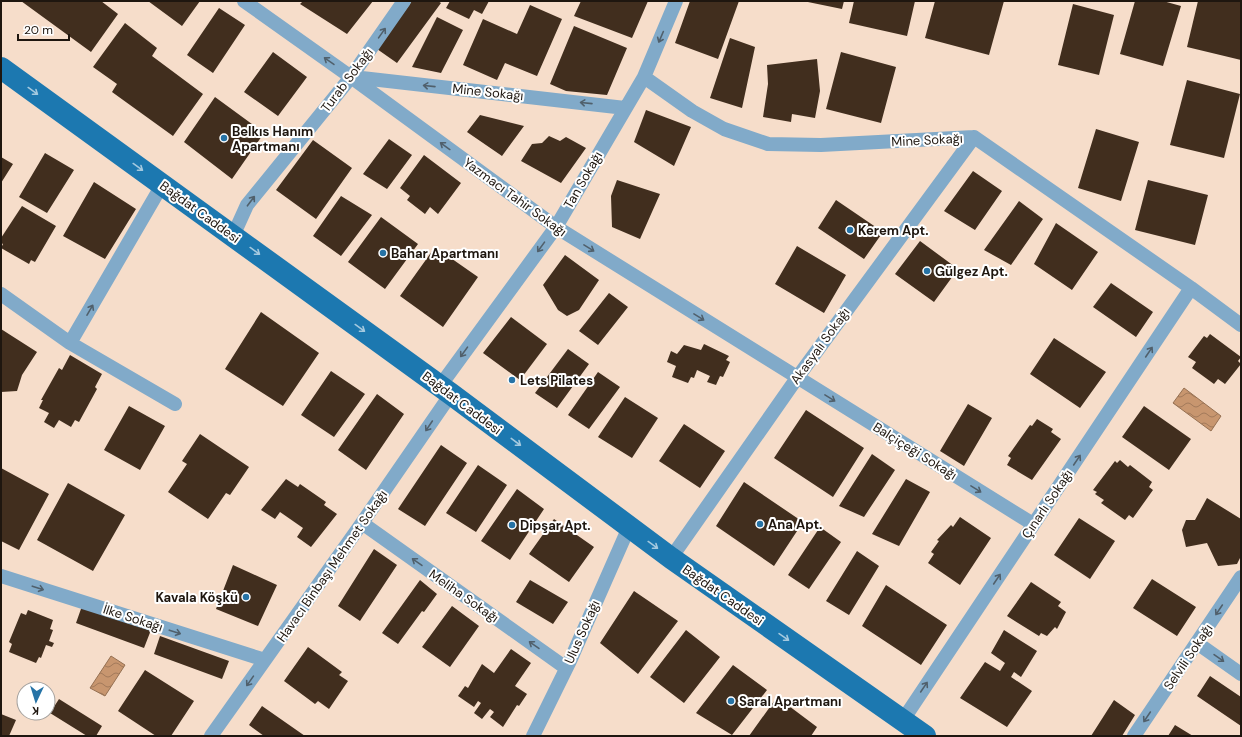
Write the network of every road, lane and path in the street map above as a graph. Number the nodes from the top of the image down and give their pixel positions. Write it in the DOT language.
graph roads {
  1 [pos="244,1"];
  2 [pos="404,1"];
  3 [pos="676,1"];
  4 [pos="1,68"];
  5 [pos="351,77"];
  6 [pos="644,77"];
  7 [pos="625,108"];
  8 [pos="974,137"];
  9 [pos="162,184"];
  10 [pos="556,227"];
  11 [pos="233,236"];
  12 [pos="1191,288"];
  13 [pos="1,294"];
  14 [pos="1241,325"];
  15 [pos="70,343"];
  16 [pos="797,378"];
  17 [pos="445,390"];
  18 [pos="175,404"];
  19 [pos="362,523"];
  20 [pos="1033,524"];
  21 [pos="629,527"];
  22 [pos="671,558"];
  23 [pos="1,576"];
  24 [pos="1241,577"];
  25 [pos="1197,643"];
  26 [pos="265,660"];
  27 [pos="566,668"];
  28 [pos="1241,674"];
  29 [pos="903,720"];
  30 [pos="211,736"];
  31 [pos="533,736"];
  32 [pos="925,736"];
  33 [pos="1134,736"];
  5 -- 1 [label="street, Yazmacı Tahir Sokağı, one-way"];
  5 -- 2 [label="street, Turab Sokağı, one-way"];
  3 -- 6 [label="street, Tan Sokağı, one-way"];
  4 -- 9 [label="main road, Bağdat Caddesi, one-way"];
  7 -- 5 [label="street, Mine Sokağı, one-way"];
  10 -- 5 [label="street, Yazmacı Tahir Sokağı, one-way"];
  11 -- 5 [label="street, Turab Sokağı, one-way"];
  6 -- 7 [label="street, Tan Sokağı"];
  6 -- 8 [label="street, Mine Sokağı"];
  7 -- 10 [label="street, Tan Sokağı"];
  8 -- 12 [label="street, Mine Sokağı"];
  8 -- 16 [label="street, Akasyalı Sokağı"];
  9 -- 11 [label="main road, Bağdat Caddesi"];
  15 -- 9 [label="street, one-way"];
  10 -- 16 [label="street, Yazmacı Tahir Sokağı, one-way"];
  10 -- 17 [label="street, Tan Sokağı, one-way"];
  11 -- 17 [label="main road, Bağdat Caddesi, one-way"];
  12 -- 14 [label="street, Mine Sokağı"];
  20 -- 12 [label="street, Çınarlı Sokağı, one-way"];
  13 -- 15 [label="street"];
  15 -- 18 [label="street"];
  16 -- 20 [label="street, Balçiçeği Sokağı, one-way"];
  16 -- 22 [label="street, Akasyalı Sokağı"];
  17 -- 19 [label="street, Havacı Binbaşı Mehmet Sokağı, one-way"];
  17 -- 21 [label="main road, Bağdat Caddesi, one-way"];
  19 -- 26 [label="street, Havacı Binbaşı Mehmet Sokağı"];
  27 -- 19 [label="street, Meliha Sokağı, one-way"];
  29 -- 20 [label="street, Çınarlı Sokağı, one-way"];
  21 -- 22 [label="main road, Bağdat Caddesi, one-way"];
  21 -- 27 [label="street, Ulus Sokağı"];
  22 -- 29 [label="main road, Bağdat Caddesi, one-way"];
  23 -- 26 [label="street, İlke Sokağı, one-way"];
  24 -- 25 [label="street, Selvili Sokağı, one-way"];
  25 -- 28 [label="street, one-way"];
  25 -- 33 [label="street, Selvili Sokağı, one-way"];
  26 -- 30 [label="street, Havacı Binbaşı Mehmet Sokağı, one-way"];
  27 -- 31 [label="street, Ulus Sokağı"];
  29 -- 32 [label="main road, Bağdat Caddesi"];
}
